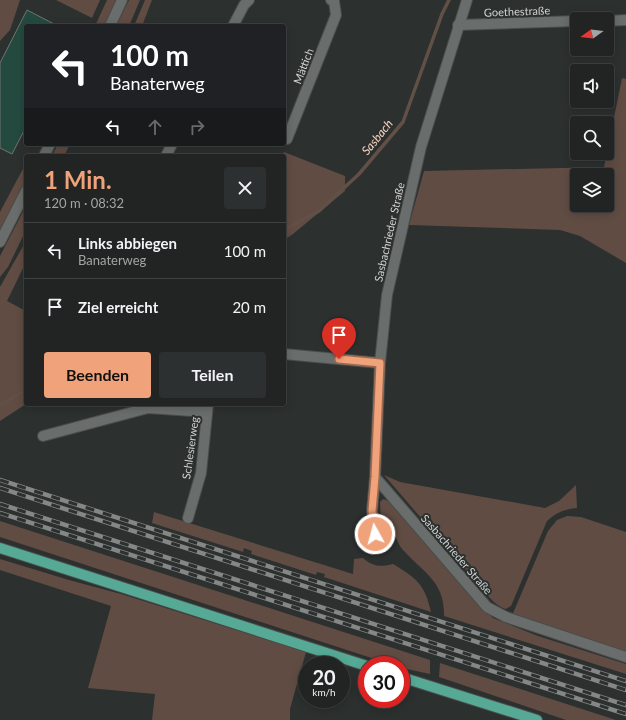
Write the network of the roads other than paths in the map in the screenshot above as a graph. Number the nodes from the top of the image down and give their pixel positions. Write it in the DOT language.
graph roads {
  1 [pos="122,0"];
  2 [pos="250,0"];
  3 [pos="333,0"];
  4 [pos="467,0"];
  5 [pos="626,20"];
  6 [pos="570,21"];
  7 [pos="614,21"];
  8 [pos="111,24"];
  9 [pos="234,24"];
  10 [pos="458,24"];
  11 [pos="287,139"];
  12 [pos="24,195"];
  13 [pos="0,242"];
  14 [pos="286,354"];
  15 [pos="380,363"];
  16 [pos="208,408"];
  17 [pos="42,436"];
  18 [pos="375,477"];
  19 [pos="188,518"];
  20 [pos="375,534"];
  21 [pos="0,548"];
  22 [pos="626,657"];
  23 [pos="358,663"];
  24 [pos="410,680"];
  25 [pos="537,720"];
  1 -- 8 [label="street"];
  2 -- 9 [label="street"];
  3 -- 11 [label="street, Mättich"];
  4 -- 10 [label="street, Sasbachrieder Straße"];
  5 -- 7 [label="street"];
  6 -- 10 [label="street, Goethestraße"];
  10 -- 15 [label="street, Sasbachrieder Straße"];
  12 -- 13 [label="street"];
  14 -- 15 [label="street"];
  15 -- 18 [label="street, Sasbachrieder Straße"];
  16 -- 17 [label="street"];
  16 -- 19 [label="street, Schlesierweg"];
  18 -- 20 [label="street, Sasbachrieder Straße"];
  18 -- 22 [label="street, Sasbachrieder Straße"];
  21 -- 23 [label="main road"];
  24 -- 25 [label="main road"];
}
